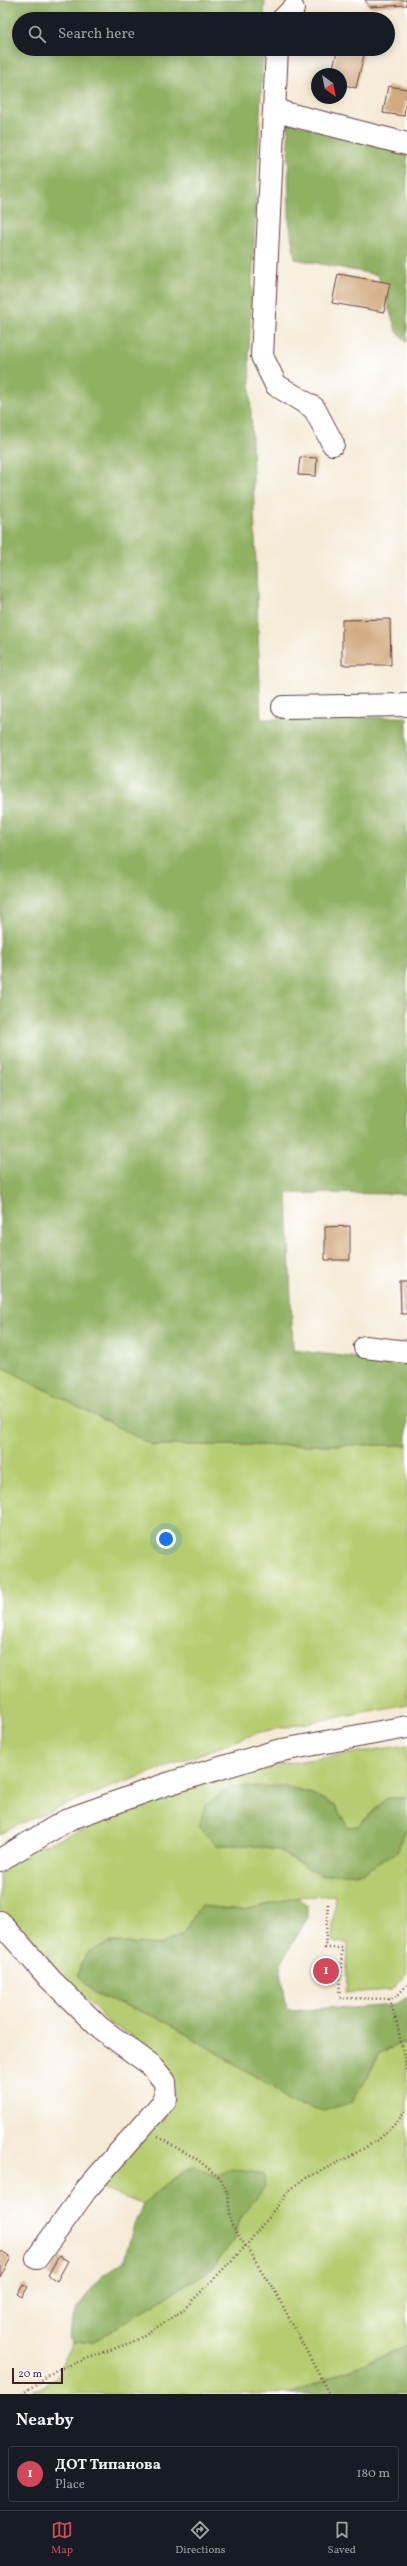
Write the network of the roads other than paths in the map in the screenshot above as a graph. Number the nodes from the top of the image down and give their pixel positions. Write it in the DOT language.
graph roads {
  1 [pos="277,56"];
  2 [pos="276,111"];
  3 [pos="407,144"];
  4 [pos="333,444"];
  5 [pos="407,705"];
  6 [pos="283,707"];
  7 [pos="365,1347"];
  8 [pos="407,1352"];
  9 [pos="407,1727"];
  10 [pos="0,1860"];
  11 [pos="0,1922"];
  12 [pos="37,2258"];
  1 -- 2 [label="street"];
  2 -- 3 [label="street"];
  2 -- 4 [label="street"];
  5 -- 6 [label="street"];
  7 -- 8 [label="street"];
  9 -- 10 [label="street"];
  11 -- 12 [label="street"];
}
